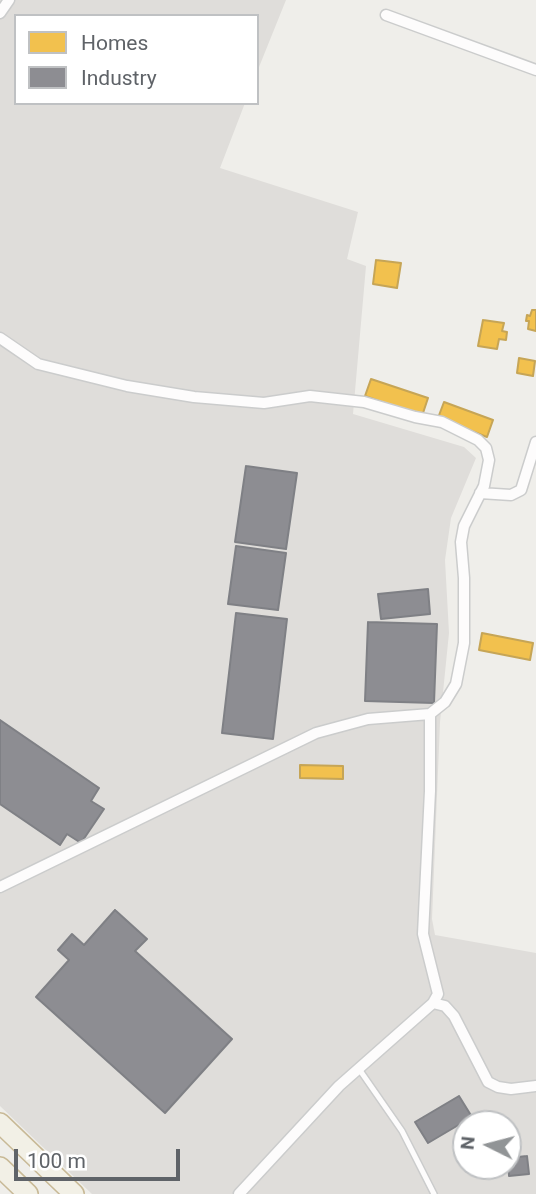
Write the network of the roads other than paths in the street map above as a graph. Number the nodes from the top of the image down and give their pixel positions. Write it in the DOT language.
graph roads {
  1 [pos="9,0"];
  2 [pos="0,13"];
  3 [pos="386,15"];
  4 [pos="536,70"];
  5 [pos="0,338"];
  6 [pos="536,442"];
  7 [pos="480,493"];
  8 [pos="430,714"];
  9 [pos="0,887"];
  10 [pos="433,1003"];
  11 [pos="359,1069"];
  12 [pos="536,1086"];
  13 [pos="0,1123"];
  14 [pos="0,1167"];
  15 [pos="28,1194"];
  16 [pos="74,1194"];
  17 [pos="239,1194"];
  18 [pos="434,1194"];
  1 -- 2 [label="street"];
  3 -- 4 [label="street"];
  5 -- 7 [label="street"];
  6 -- 7 [label="street"];
  7 -- 8 [label="street"];
  8 -- 9 [label="street"];
  8 -- 10 [label="street"];
  10 -- 11 [label="street"];
  10 -- 12 [label="street"];
  11 -- 17 [label="street"];
  11 -- 18 [label="lane"];
  13 -- 16 [label="highway"];
  14 -- 15 [label="highway"];
}
